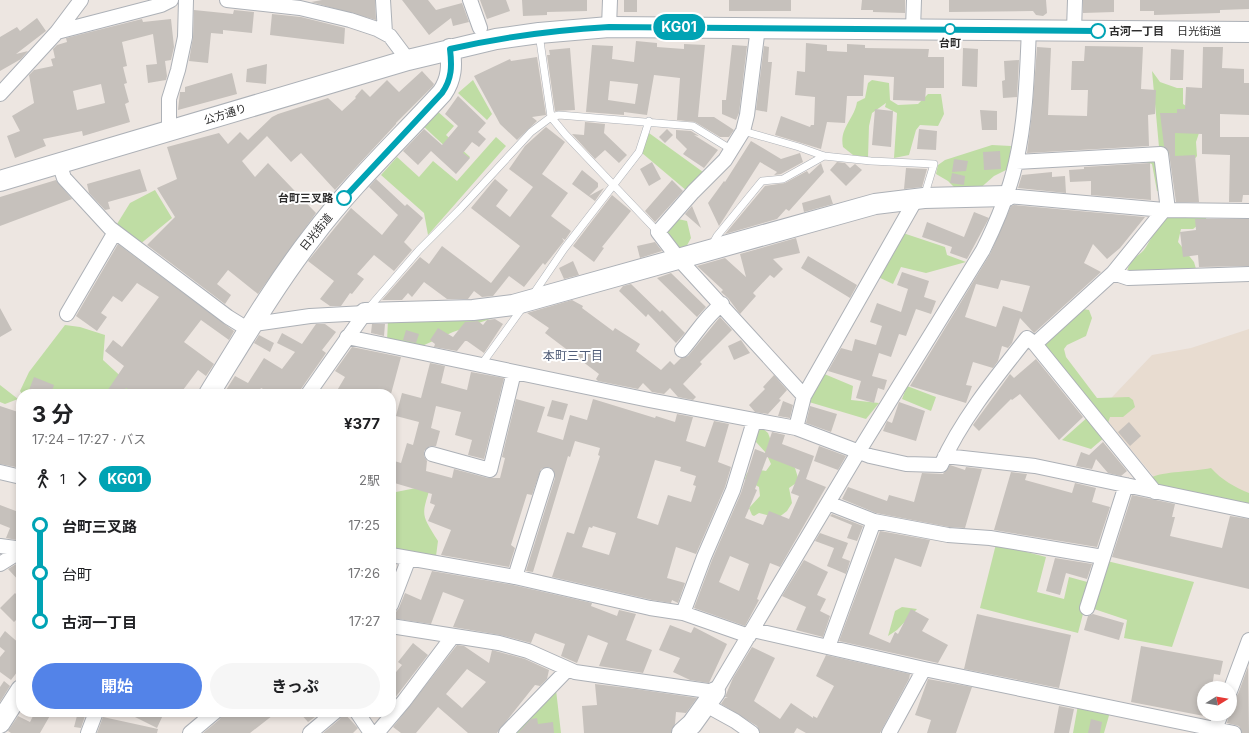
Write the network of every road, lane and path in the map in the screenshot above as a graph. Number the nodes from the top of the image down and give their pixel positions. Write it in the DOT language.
graph roads {
  1 [pos="81,0"];
  2 [pos="171,0"];
  3 [pos="186,0"];
  4 [pos="226,0"];
  5 [pos="383,0"];
  6 [pos="470,0"];
  7 [pos="610,0"];
  8 [pos="914,0"];
  9 [pos="1075,0"];
  10 [pos="300,4"];
  11 [pos="609,27"];
  12 [pos="758,27"];
  13 [pos="480,28"];
  14 [pos="913,29"];
  15 [pos="1029,29"];
  16 [pos="1074,30"];
  17 [pos="57,32"];
  18 [pos="539,32"];
  19 [pos="1249,32"];
  20 [pos="385,33"];
  21 [pos="450,49"];
  22 [pos="408,60"];
  23 [pos="0,93"];
  24 [pos="551,117"];
  25 [pos="649,121"];
  26 [pos="169,130"];
  27 [pos="743,131"];
  28 [pos="732,150"];
  29 [pos="824,156"];
  30 [pos="1016,162"];
  31 [pos="59,163"];
  32 [pos="0,181"];
  33 [pos="613,185"];
  34 [pos="1007,196"];
  35 [pos="920,198"];
  36 [pos="1166,210"];
  37 [pos="1249,211"];
  38 [pos="115,232"];
  39 [pos="658,232"];
  40 [pos="710,249"];
  41 [pos="678,258"];
  42 [pos="1113,272"];
  43 [pos="1249,274"];
  44 [pos="528,301"];
  45 [pos="722,304"];
  46 [pos="365,313"];
  47 [pos="67,314"];
  48 [pos="252,327"];
  49 [pos="347,337"];
  50 [pos="1035,344"];
  51 [pos="682,350"];
  52 [pos="481,365"];
  53 [pos="514,372"];
  54 [pos="212,389"];
  55 [pos="311,389"];
  56 [pos="804,396"];
  57 [pos="754,421"];
  58 [pos="796,428"];
  59 [pos="859,451"];
  60 [pos="432,454"];
  61 [pos="946,456"];
  62 [pos="0,472"];
  63 [pos="547,475"];
  64 [pos="16,476"];
  65 [pos="1126,485"];
  66 [pos="1155,492"];
  67 [pos="828,503"];
  68 [pos="1249,511"];
  69 [pos="874,520"];
  70 [pos="0,546"];
  71 [pos="16,549"];
  72 [pos="16,554"];
  73 [pos="396,556"];
  74 [pos="1103,557"];
  75 [pos="409,558"];
  76 [pos="0,564"];
  77 [pos="515,577"];
  78 [pos="396,592"];
  79 [pos="1087,608"];
  80 [pos="683,613"];
  81 [pos="396,627"];
  82 [pos="751,633"];
  83 [pos="453,636"];
  84 [pos="1249,640"];
  85 [pos="828,647"];
  86 [pos="568,669"];
  87 [pos="924,669"];
  88 [pos="1234,681"];
  89 [pos="16,698"];
  90 [pos="711,698"];
  91 [pos="396,710"];
  92 [pos="94,717"];
  93 [pos="209,717"];
  94 [pos="329,717"];
  95 [pos="360,717"];
  96 [pos="390,717"];
  97 [pos="1218,721"];
  98 [pos="0,723"];
  99 [pos="1215,729"];
  100 [pos="690,730"];
  101 [pos="88,733"];
  102 [pos="190,733"];
  103 [pos="310,733"];
  104 [pos="371,733"];
  105 [pos="377,733"];
  106 [pos="506,733"];
  107 [pos="752,733"];
  108 [pos="889,733"];
  109 [pos="1232,733"];
  1 -- 17 [label="street"];
  2 -- 17 [label="street"];
  3 -- 26 [label="street"];
  4 -- 10 [label="street"];
  5 -- 20 [label="street"];
  6 -- 13 [label="street"];
  7 -- 11 [label="street"];
  8 -- 14 [label="street"];
  9 -- 16 [label="street"];
  10 -- 20 [label="street"];
  11 -- 12 [label="main road, 日光街道"];
  11 -- 18 [label="main road, 日光街道"];
  12 -- 14 [label="main road, 日光街道"];
  12 -- 27 [label="street"];
  14 -- 15 [label="main road, 日光街道"];
  15 -- 16 [label="main road, 日光街道"];
  15 -- 30 [label="street"];
  16 -- 19 [label="main road, 日光街道"];
  17 -- 23 [label="street"];
  18 -- 21 [label="main road, 日光街道"];
  18 -- 24 [label="lane"];
  20 -- 22 [label="street"];
  21 -- 22 [label="main road, 公方通り"];
  21 -- 48 [label="main road, 日光街道"];
  22 -- 26 [label="main road, 公方通り"];
  24 -- 25 [label="lane"];
  24 -- 33 [label="lane"];
  24 -- 46 [label="lane"];
  25 -- 28 [label="lane"];
  25 -- 33 [label="lane"];
  26 -- 31 [label="main road, 公方通り"];
  27 -- 28 [label="street"];
  27 -- 29 [label="lane"];
  28 -- 39 [label="street"];
  29 -- 35 [label="lane"];
  29 -- 40 [label="lane"];
  30 -- 34 [label="street"];
  30 -- 36 [label="street"];
  31 -- 32 [label="main road, 公方通り"];
  31 -- 38 [label="street"];
  33 -- 39 [label="lane"];
  33 -- 44 [label="lane"];
  34 -- 35 [label="main road"];
  34 -- 36 [label="street"];
  34 -- 59 [label="street"];
  35 -- 40 [label="main road"];
  35 -- 56 [label="street"];
  36 -- 37 [label="street"];
  36 -- 42 [label="street"];
  38 -- 47 [label="street"];
  38 -- 48 [label="street"];
  39 -- 41 [label="street"];
  40 -- 41 [label="main road"];
  41 -- 44 [label="main road"];
  41 -- 45 [label="street"];
  42 -- 43 [label="street"];
  42 -- 50 [label="street"];
  44 -- 46 [label="main road"];
  44 -- 52 [label="lane"];
  45 -- 51 [label="street"];
  45 -- 56 [label="street"];
  46 -- 48 [label="street"];
  46 -- 49 [label="street"];
  48 -- 54 [label="main road, 日光街道"];
  49 -- 52 [label="street"];
  49 -- 55 [label="street"];
  50 -- 61 [label="street"];
  50 -- 66 [label="street"];
  52 -- 53 [label="street"];
  53 -- 57 [label="street"];
  53 -- 60 [label="street"];
  56 -- 58 [label="street"];
  57 -- 58 [label="street"];
  57 -- 80 [label="street"];
  58 -- 59 [label="street"];
  59 -- 61 [label="street"];
  59 -- 67 [label="street"];
  61 -- 65 [label="street"];
  62 -- 64 [label="street"];
  63 -- 77 [label="street"];
  65 -- 66 [label="street"];
  65 -- 74 [label="street"];
  66 -- 68 [label="street"];
  67 -- 69 [label="street"];
  67 -- 82 [label="street"];
  69 -- 74 [label="street"];
  69 -- 85 [label="street"];
  70 -- 71 [label="street"];
  72 -- 76 [label="street"];
  73 -- 75 [label="street"];
  74 -- 79 [label="street"];
  75 -- 77 [label="street"];
  75 -- 78 [label="street"];
  77 -- 80 [label="street"];
  80 -- 82 [label="street"];
  81 -- 83 [label="street"];
  82 -- 85 [label="street"];
  82 -- 90 [label="street"];
  83 -- 86 [label="street"];
  83 -- 91 [label="street"];
  84 -- 88 [label="street"];
  85 -- 87 [label="street"];
  86 -- 90 [label="street"];
  86 -- 106 [label="street"];
  87 -- 99 [label="street"];
  87 -- 108 [label="street"];
  89 -- 98 [label="main road"];
  90 -- 100 [label="main road"];
  90 -- 107 [label="street"];
  92 -- 101 [label="street"];
  93 -- 102 [label="street"];
  94 -- 103 [label="street"];
  95 -- 104 [label="street"];
  96 -- 105 [label="street"];
  97 -- 99 [label="street"];
  99 -- 109 [label="street"];
}
